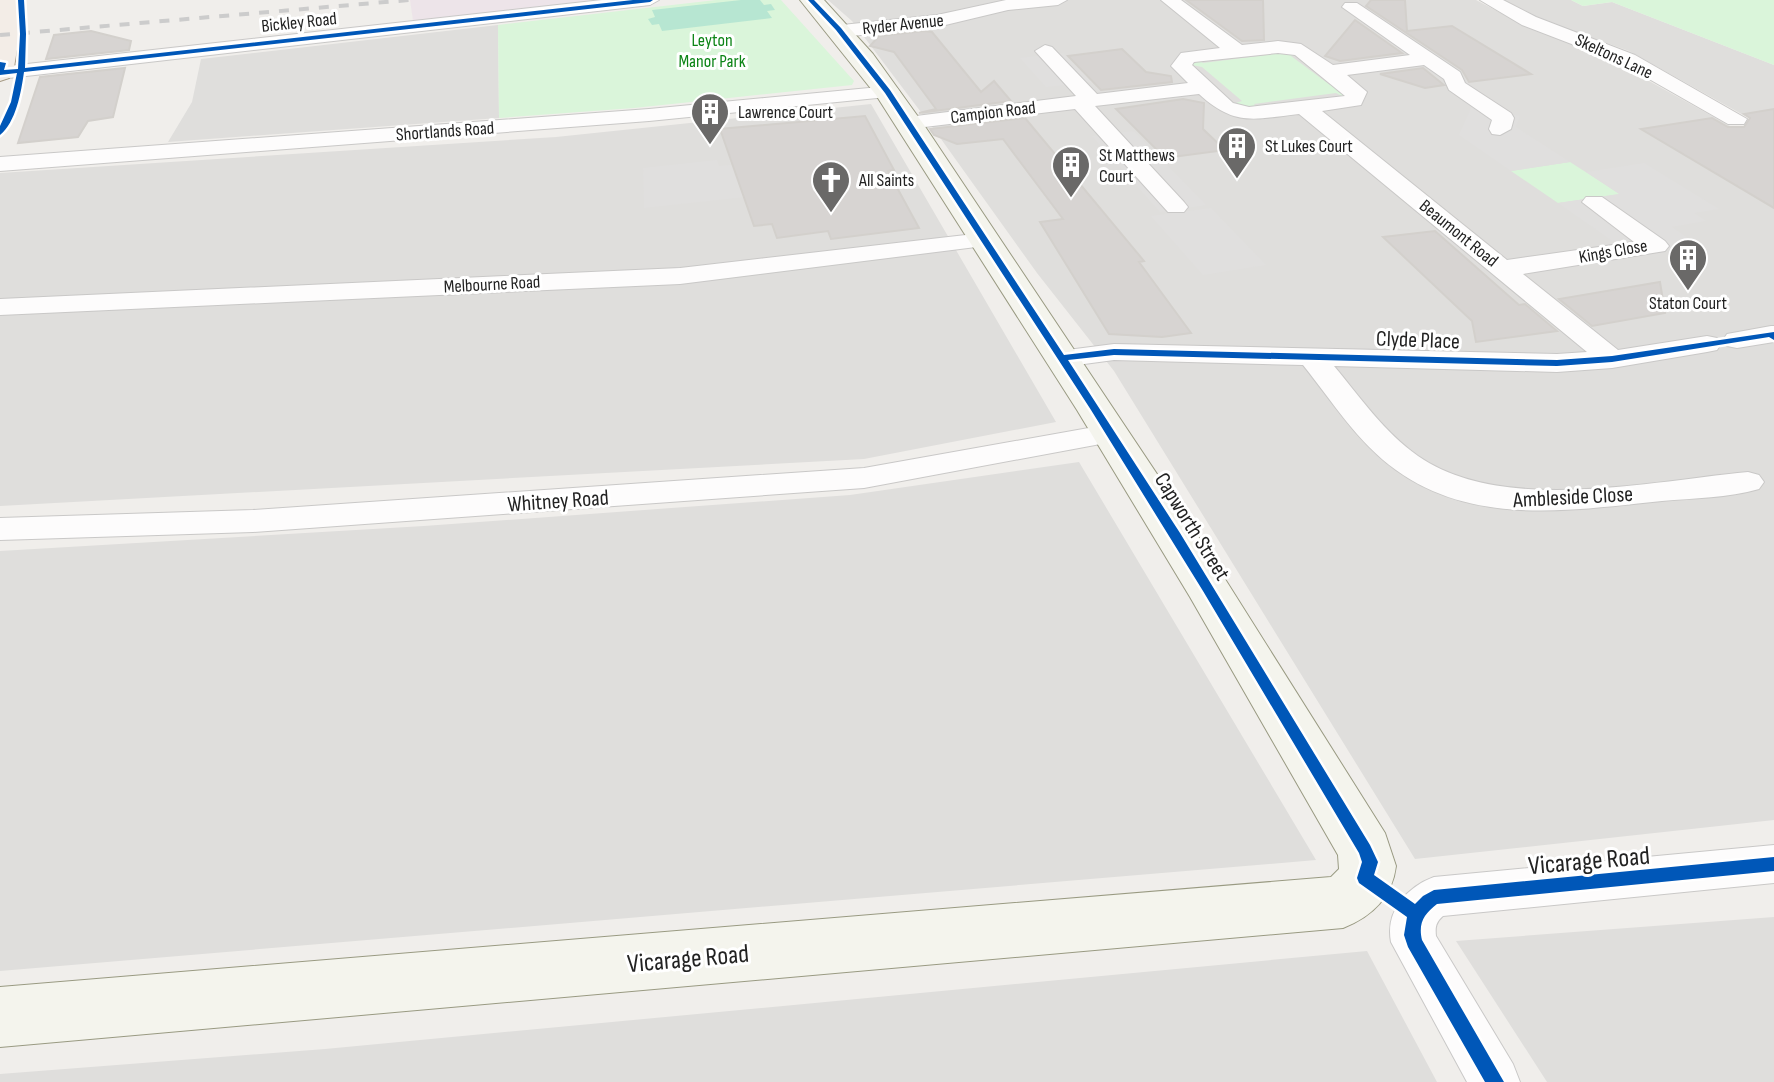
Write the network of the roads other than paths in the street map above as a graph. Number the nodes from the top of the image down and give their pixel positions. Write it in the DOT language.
graph roads {
  1 [pos="650,0"];
  2 [pos="811,0"];
  3 [pos="1058,0"];
  4 [pos="1170,0"];
  5 [pos="1489,0"];
  6 [pos="12,1"];
  7 [pos="1351,7"];
  8 [pos="842,31"];
  9 [pos="1045,51"];
  10 [pos="1237,51"];
  11 [pos="1429,59"];
  12 [pos="1,68"];
  13 [pos="1330,71"];
  14 [pos="1203,87"];
  15 [pos="890,92"];
  16 [pos="1085,100"];
  17 [pos="1305,108"];
  18 [pos="1736,119"];
  19 [pos="908,123"];
  20 [pos="1500,129"];
  21 [pos="0,164"];
  22 [pos="1594,202"];
  23 [pos="1176,207"];
  24 [pos="983,240"];
  25 [pos="1502,269"];
  26 [pos="0,307"];
  27 [pos="1707,344"];
  28 [pos="1310,355"];
  29 [pos="1062,358"];
  30 [pos="1612,359"];
  31 [pos="1111,433"];
  32 [pos="1748,482"];
  33 [pos="0,529"];
  34 [pos="1774,864"];
  35 [pos="1365,878"];
  36 [pos="0,1017"];
  37 [pos="1495,1082"];
  1 -- 12 [label="street, Bickley Road"];
  2 -- 8 [label="street, Capworth Street"];
  3 -- 8 [label="street, Ryder Avenue"];
  4 -- 10 [label="street"];
  5 -- 18 [label="street, Skeltons Lane"];
  6 -- 12 [label="main road"];
  7 -- 11 [label="street"];
  8 -- 15 [label="street, Capworth Street"];
  9 -- 16 [label="street"];
  10 -- 13 [label="street"];
  10 -- 14 [label="street"];
  11 -- 13 [label="street"];
  11 -- 20 [label="street"];
  13 -- 17 [label="street"];
  14 -- 16 [label="street, Campion Road"];
  14 -- 17 [label="street"];
  15 -- 19 [label="street, Capworth Street"];
  15 -- 21 [label="street, Shortlands Road"];
  16 -- 19 [label="street, Campion Road"];
  16 -- 23 [label="street"];
  17 -- 25 [label="street, Beaumont Road"];
  19 -- 24 [label="street, Capworth Street"];
  22 -- 25 [label="street, Kings Close"];
  24 -- 26 [label="street, Melbourne Road"];
  24 -- 29 [label="street, Capworth Street"];
  25 -- 30 [label="street, Beaumont Road"];
  27 -- 30 [label="street, Clyde Place"];
  28 -- 29 [label="street, Clyde Place"];
  28 -- 30 [label="street, Clyde Place"];
  28 -- 32 [label="street, Ambleside Close"];
  29 -- 31 [label="street, Capworth Street"];
  31 -- 33 [label="street, Whitney Road"];
  31 -- 35 [label="street, Capworth Street"];
  34 -- 37 [label="street, Vicarage Road"];
  35 -- 36 [label="street, Vicarage Road"];
}
